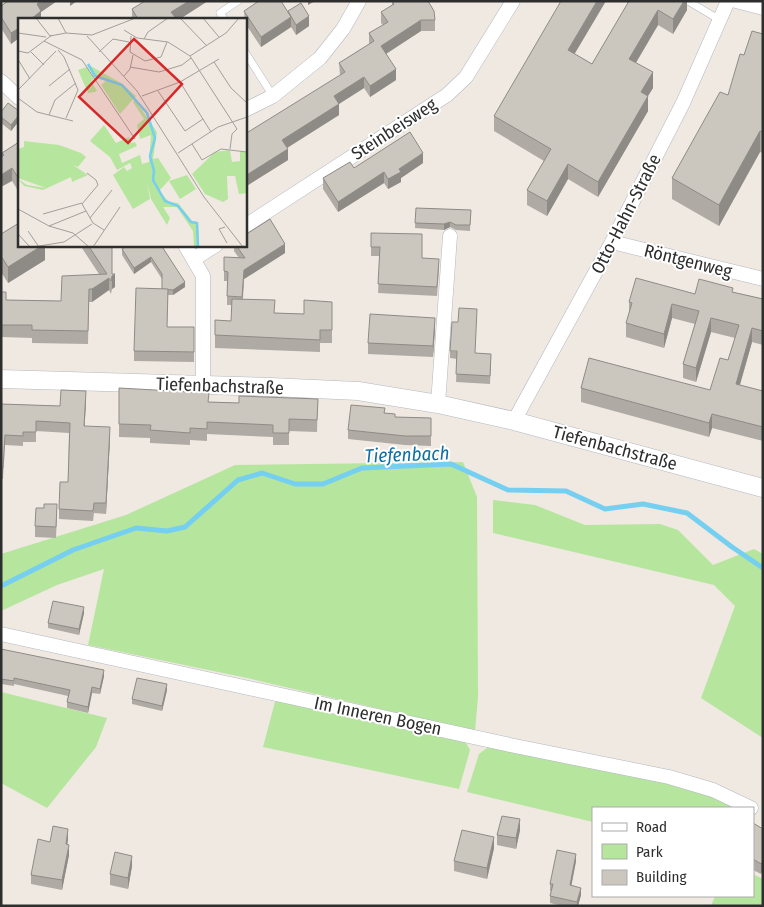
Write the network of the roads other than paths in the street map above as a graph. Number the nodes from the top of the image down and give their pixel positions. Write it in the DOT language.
graph roads {
  1 [pos="238,1"];
  2 [pos="359,1"];
  3 [pos="513,1"];
  4 [pos="688,1"];
  5 [pos="728,1"];
  6 [pos="736,1"];
  7 [pos="763,8"];
  8 [pos="223,18"];
  9 [pos="720,20"];
  10 [pos="246,54"];
  11 [pos="1,81"];
  12 [pos="273,96"];
  13 [pos="18,97"];
  14 [pos="246,110"];
  15 [pos="246,225"];
  16 [pos="450,236"];
  17 [pos="612,242"];
  18 [pos="186,246"];
  19 [pos="214,246"];
  20 [pos="194,259"];
  21 [pos="763,279"];
  22 [pos="1,379"];
  23 [pos="203,385"];
  24 [pos="438,404"];
  25 [pos="514,421"];
  26 [pos="763,488"];
  27 [pos="1,634"];
  28 [pos="748,807"];
  1 -- 8 [label="lane"];
  2 -- 12 [label="street"];
  3 -- 15 [label="street, Steinbeisweg"];
  4 -- 9 [label="lane"];
  5 -- 9 [label="street, Otto-Hahn-Straße"];
  6 -- 7 [label="street"];
  9 -- 17 [label="street, Otto-Hahn-Straße"];
  10 -- 12 [label="lane"];
  11 -- 13 [label="street"];
  12 -- 14 [label="street"];
  16 -- 24 [label="street"];
  17 -- 21 [label="street, Röntgenweg"];
  17 -- 25 [label="street, Otto-Hahn-Straße"];
  18 -- 20 [label="street"];
  19 -- 20 [label="street"];
  20 -- 23 [label="street"];
  22 -- 23 [label="street, Tiefenbachstraße"];
  23 -- 24 [label="street, Tiefenbachstraße"];
  24 -- 25 [label="street, Tiefenbachstraße"];
  25 -- 26 [label="street, Tiefenbachstraße"];
  27 -- 28 [label="street, Im Inneren Bogen"];
}
